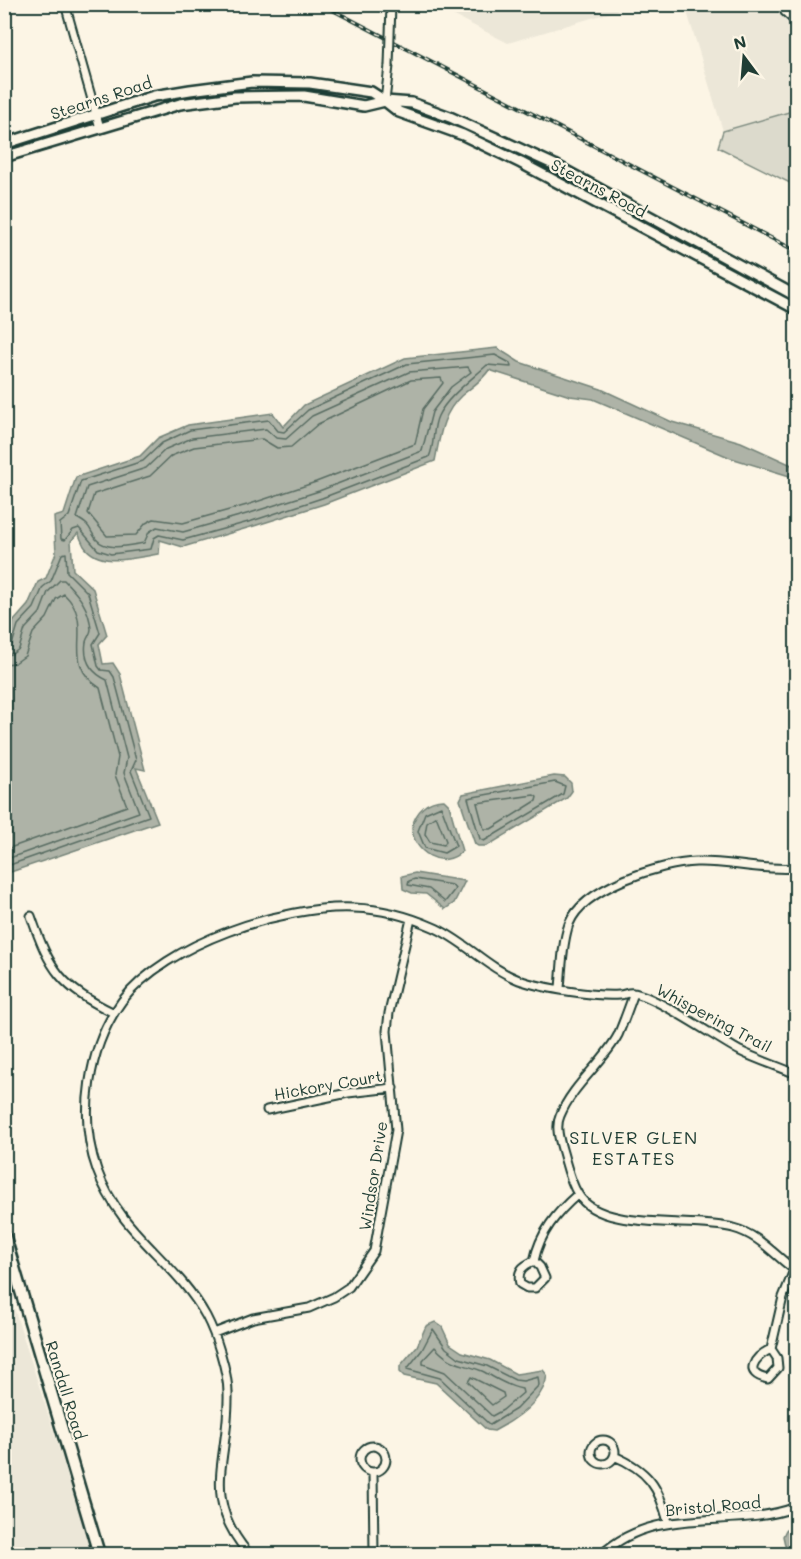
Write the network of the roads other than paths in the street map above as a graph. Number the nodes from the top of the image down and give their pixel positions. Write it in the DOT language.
graph roads {
  1 [pos="65,4"];
  2 [pos="391,4"];
  3 [pos="782,4"];
  4 [pos="796,21"];
  5 [pos="385,101"];
  6 [pos="97,116"];
  7 [pos="100,128"];
  8 [pos="4,144"];
  9 [pos="4,157"];
  10 [pos="796,296"];
  11 [pos="796,309"];
  12 [pos="796,868"];
  13 [pos="31,916"];
  14 [pos="411,919"];
  15 [pos="560,988"];
  16 [pos="634,993"];
  17 [pos="114,1013"];
  18 [pos="796,1074"];
  19 [pos="393,1088"];
  20 [pos="267,1110"];
  21 [pos="578,1194"];
  22 [pos="4,1234"];
  23 [pos="534,1261"];
  24 [pos="795,1270"];
  25 [pos="214,1333"];
  26 [pos="771,1349"];
  27 [pos="614,1456"];
  28 [pos="373,1472"];
  29 [pos="796,1507"];
  30 [pos="668,1522"];
  31 [pos="99,1554"];
  32 [pos="249,1554"];
  33 [pos="374,1554"];
  34 [pos="602,1554"];
  1 -- 6 [label="street"];
  2 -- 5 [label="street, bridge"];
  3 -- 4 [label="street"];
  5 -- 6 [label="main road, Stearns Road"];
  5 -- 7 [label="main road, Stearns Road"];
  5 -- 10 [label="main road, Stearns Road"];
  5 -- 11 [label="main road, Stearns Road"];
  6 -- 7 [label="street"];
  6 -- 8 [label="main road, Stearns Road"];
  7 -- 9 [label="main road, Stearns Road"];
  12 -- 15 [label="street"];
  13 -- 17 [label="street"];
  14 -- 15 [label="street, Whispering Trail"];
  14 -- 17 [label="street, Whispering Trail"];
  14 -- 19 [label="street, Windsor Drive"];
  15 -- 16 [label="street, Whispering Trail"];
  16 -- 18 [label="street, Whispering Trail"];
  16 -- 21 [label="street"];
  17 -- 25 [label="street, Whispering Trail"];
  19 -- 20 [label="street, Hickory Court"];
  19 -- 25 [label="street, Windsor Drive"];
  21 -- 23 [label="street"];
  21 -- 24 [label="street"];
  22 -- 31 [label="main road, Randall Road"];
  24 -- 26 [label="street"];
  25 -- 32 [label="street, Whispering Trail"];
  27 -- 30 [label="street"];
  28 -- 33 [label="street"];
  29 -- 30 [label="street, Bristol Road"];
  30 -- 34 [label="street, Bristol Road"];
}
